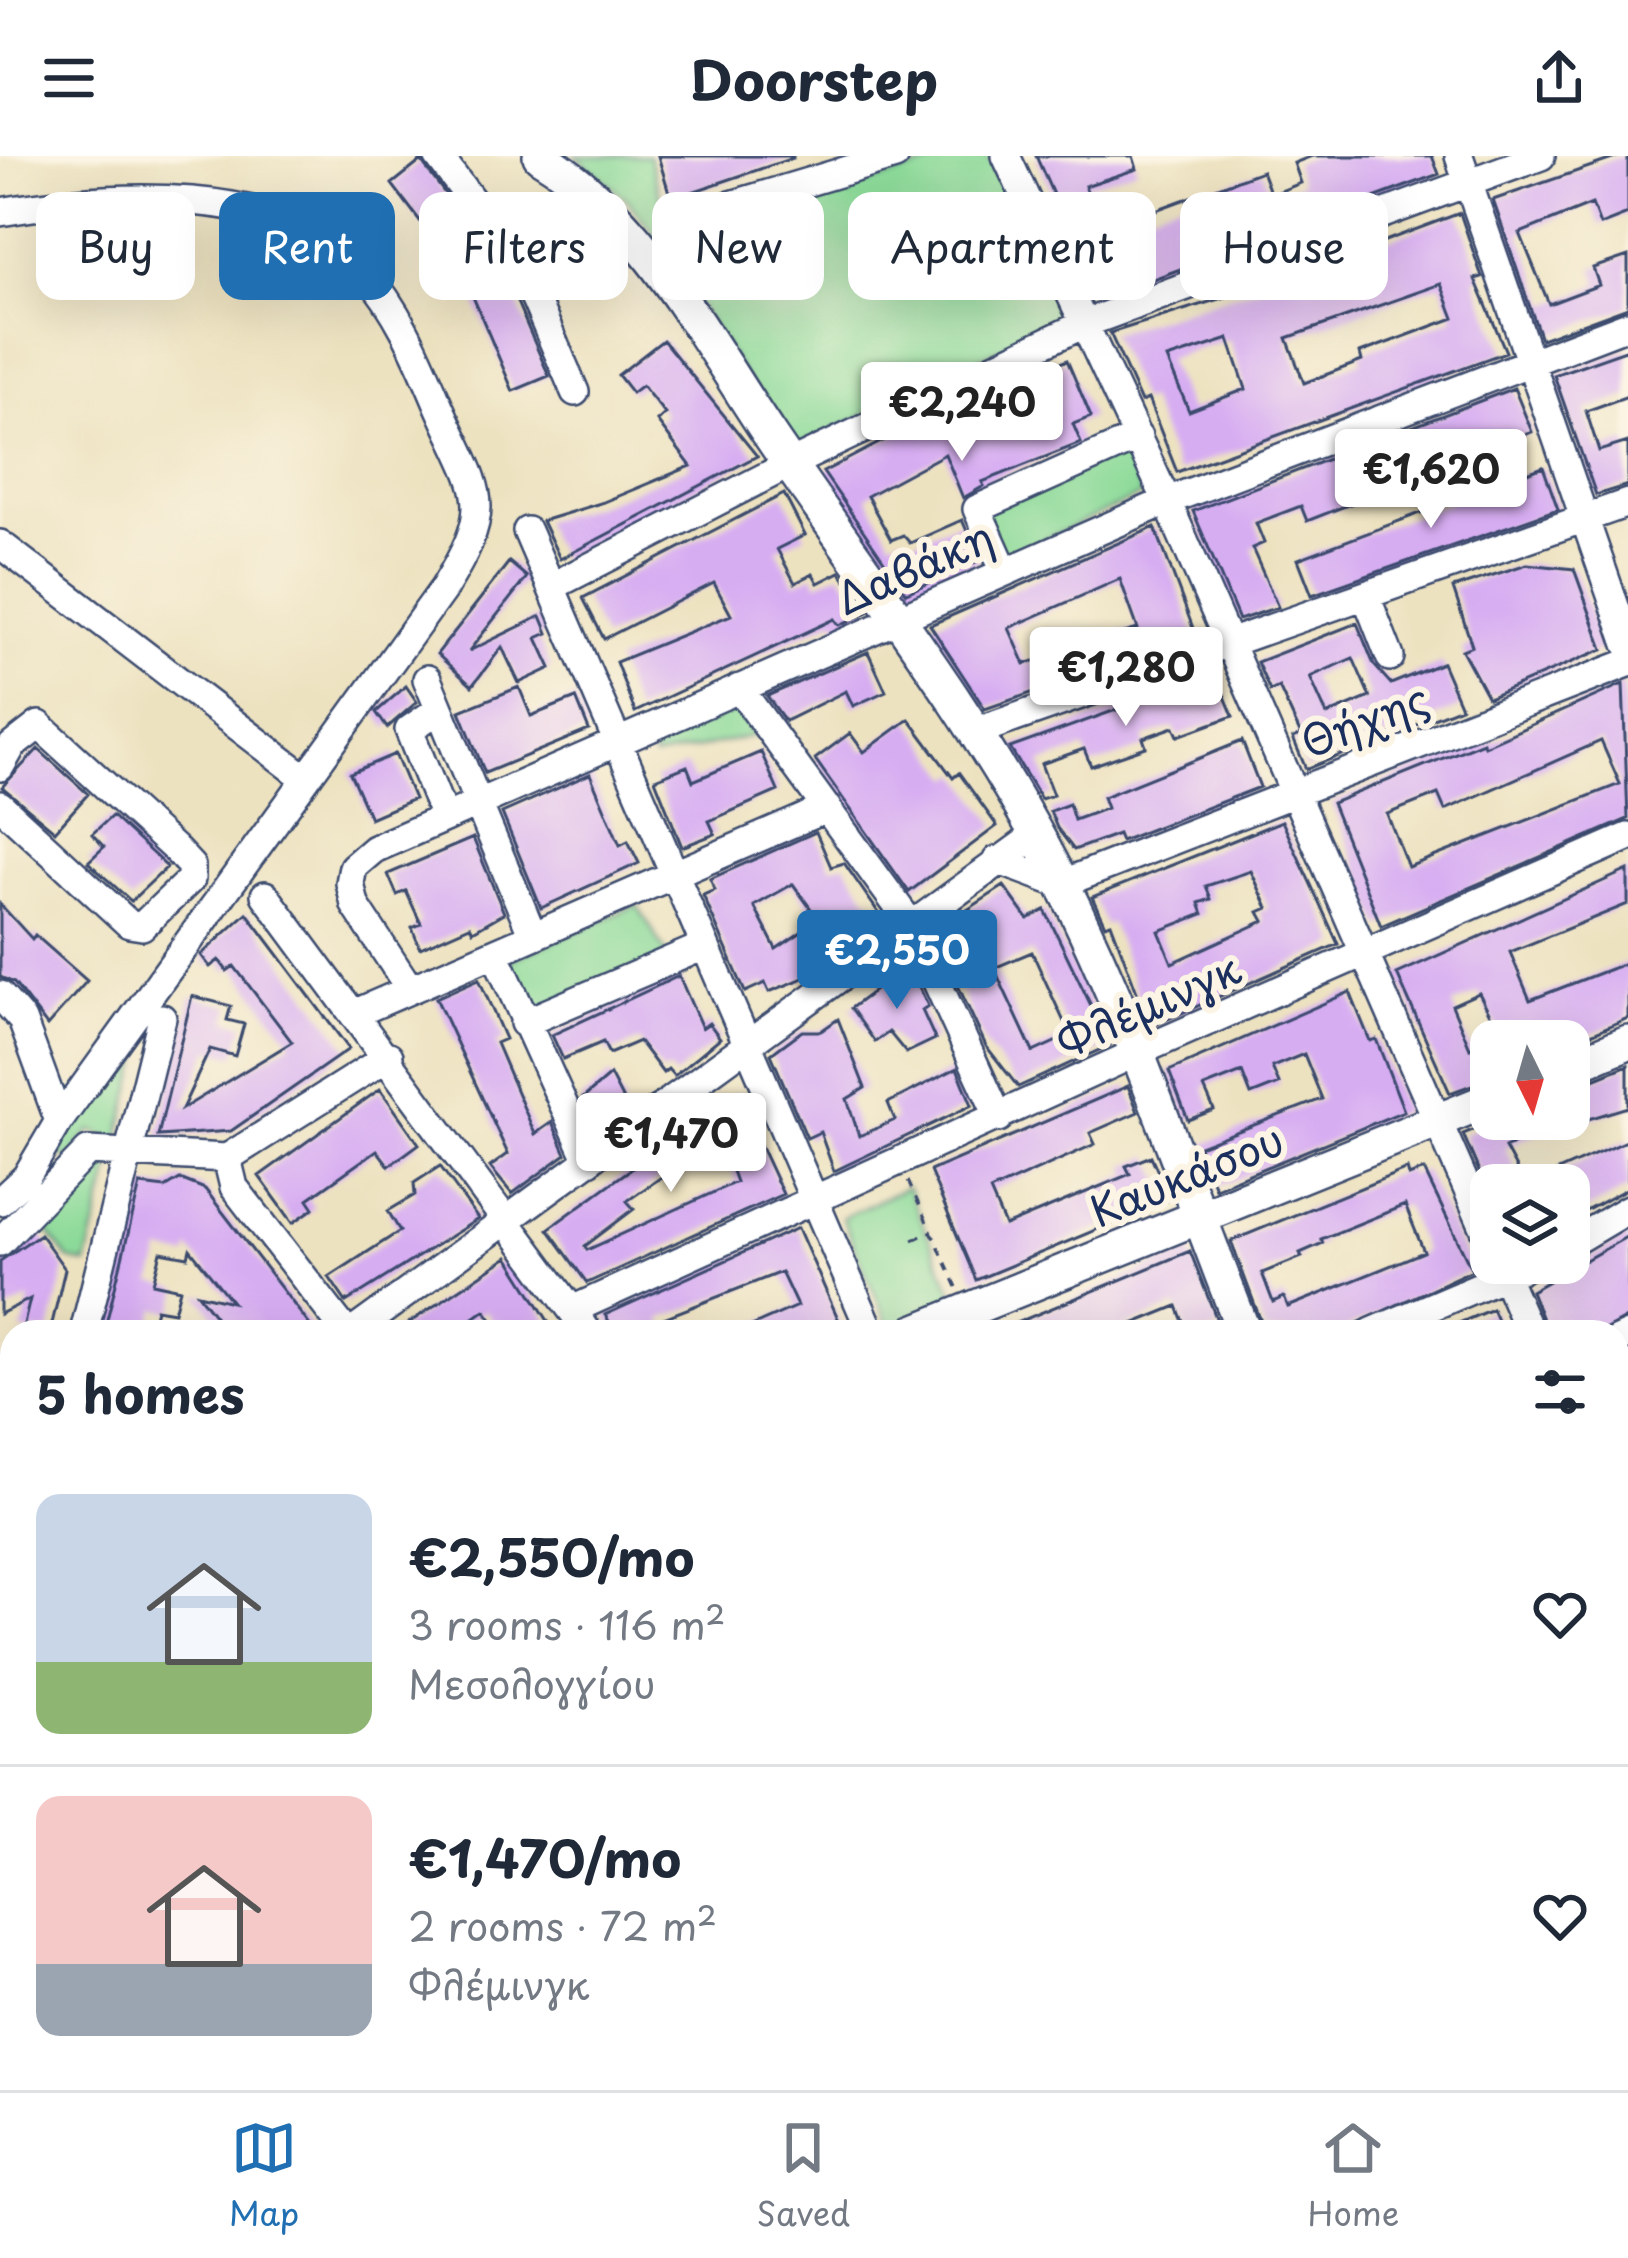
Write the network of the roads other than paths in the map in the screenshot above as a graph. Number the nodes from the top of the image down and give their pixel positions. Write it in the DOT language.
graph roads {
  1 [pos="438,156"];
  2 [pos="540,156"];
  3 [pos="895,156"];
  4 [pos="1006,156"];
  5 [pos="1541,156"];
  6 [pos="1464,169"];
  7 [pos="775,192"];
  8 [pos="0,212"];
  9 [pos="652,264"];
  10 [pos="679,300"];
  11 [pos="1086,323"];
  12 [pos="1628,325"];
  13 [pos="1528,360"];
  14 [pos="575,392"];
  15 [pos="1138,437"];
  16 [pos="790,464"];
  17 [pos="1167,501"];
  18 [pos="1628,503"];
  19 [pos="1582,518"];
  20 [pos="527,531"];
  21 [pos="0,544"];
  22 [pos="1005,572"];
  23 [pos="551,587"];
  24 [pos="1366,596"];
  25 [pos="896,620"];
  26 [pos="1230,644"];
  27 [pos="1628,644"];
  28 [pos="1390,657"];
  29 [pos="1628,664"];
  30 [pos="427,680"];
  31 [pos="739,688"];
  32 [pos="439,709"];
  33 [pos="975,732"];
  34 [pos="616,742"];
  35 [pos="0,767"];
  36 [pos="304,777"];
  37 [pos="1292,792"];
  38 [pos="479,802"];
  39 [pos="0,805"];
  40 [pos="827,808"];
  41 [pos="444,817"];
  42 [pos="1036,835"];
  43 [pos="1628,837"];
  44 [pos="998,860"];
  45 [pos="674,875"];
  46 [pos="1061,884"];
  47 [pos="265,895"];
  48 [pos="910,923"];
  49 [pos="533,936"];
  50 [pos="704,946"];
  51 [pos="495,953"];
  52 [pos="1363,955"];
  53 [pos="410,989"];
  54 [pos="0,995"];
  55 [pos="356,1013"];
  56 [pos="162,1018"];
  57 [pos="524,1022"];
  58 [pos="1628,1042"];
  59 [pos="746,1044"];
  60 [pos="1136,1053"];
  61 [pos="389,1056"];
  62 [pos="1590,1057"];
  63 [pos="1470,1108"];
  64 [pos="999,1118"];
  65 [pos="59,1121"];
  66 [pos="1438,1121"];
  67 [pos="130,1151"];
  68 [pos="227,1158"];
  69 [pos="589,1161"];
  70 [pos="1470,1195"];
  71 [pos="0,1201"];
  72 [pos="815,1201"];
  73 [pos="1628,1209"];
  74 [pos="1198,1218"];
  75 [pos="509,1222"];
  76 [pos="1590,1232"];
  77 [pos="0,1242"];
  78 [pos="1473,1284"];
  79 [pos="1509,1284"];
  80 [pos="87,1320"];
  81 [pos="340,1320"];
  82 [pos="367,1320"];
  83 [pos="579,1320"];
  84 [pos="582,1320"];
  85 [pos="866,1320"];
  86 [pos="943,1320"];
  87 [pos="1239,1320"];
  88 [pos="1397,1320"];
  89 [pos="1524,1320"];
  1 -- 14 [label="street"];
  2 -- 9 [label="main road"];
  3 -- 7 [label="street"];
  4 -- 11 [label="street"];
  5 -- 6 [label="street"];
  6 -- 11 [label="street"];
  6 -- 13 [label="street"];
  8 -- 36 [label="street"];
  10 -- 16 [label="main road"];
  11 -- 15 [label="street"];
  11 -- 16 [label="street"];
  12 -- 13 [label="street, Δαβάκη"];
  13 -- 17 [label="street, Δαβάκη"];
  13 -- 19 [label="street"];
  15 -- 17 [label="street"];
  15 -- 22 [label="street"];
  16 -- 23 [label="street"];
  16 -- 25 [label="main road"];
  17 -- 22 [label="street, Δαβάκη"];
  17 -- 26 [label="street"];
  18 -- 19 [label="street"];
  19 -- 24 [label="street"];
  19 -- 27 [label="street"];
  20 -- 23 [label="street"];
  21 -- 36 [label="street"];
  22 -- 25 [label="street, Δαβάκη"];
  23 -- 34 [label="street"];
  24 -- 26 [label="street"];
  24 -- 28 [label="street"];
  25 -- 31 [label="street, Δαβάκη"];
  25 -- 33 [label="main road"];
  26 -- 33 [label="street"];
  26 -- 37 [label="street"];
  29 -- 37 [label="street, Θήχης"];
  30 -- 32 [label="street"];
  31 -- 34 [label="street, Δαβάκη"];
  31 -- 40 [label="street"];
  32 -- 38 [label="street"];
  32 -- 41 [label="street"];
  33 -- 42 [label="main road"];
  34 -- 38 [label="street, Δαβάκη"];
  34 -- 45 [label="street"];
  35 -- 39 [label="street"];
  36 -- 65 [label="street"];
  37 -- 46 [label="street, Θήχης"];
  37 -- 52 [label="street"];
  38 -- 41 [label="street, Δαβάκη"];
  38 -- 49 [label="street"];
  40 -- 45 [label="street"];
  40 -- 48 [label="street"];
  41 -- 53 [label="street, Δαβάκη"];
  42 -- 44 [label="street"];
  42 -- 46 [label="main road"];
  43 -- 52 [label="street, Φλέμινγκ"];
  44 -- 46 [label="street"];
  44 -- 48 [label="street"];
  45 -- 49 [label="street"];
  45 -- 50 [label="street"];
  46 -- 60 [label="main road"];
  47 -- 55 [label="street"];
  48 -- 59 [label="street"];
  48 -- 64 [label="street"];
  49 -- 51 [label="street"];
  50 -- 57 [label="street"];
  50 -- 59 [label="street"];
  51 -- 53 [label="street"];
  51 -- 57 [label="street"];
  52 -- 60 [label="street, Φλέμινγκ"];
  52 -- 66 [label="street"];
  53 -- 55 [label="street"];
  54 -- 65 [label="street"];
  55 -- 61 [label="street"];
  56 -- 67 [label="street"];
  57 -- 69 [label="street"];
  58 -- 62 [label="main road"];
  59 -- 69 [label="street"];
  59 -- 72 [label="street"];
  60 -- 64 [label="street, Φλέμινγκ"];
  60 -- 74 [label="main road"];
  61 -- 68 [label="street"];
  61 -- 75 [label="street"];
  63 -- 66 [label="main road, Καυκάσου"];
  64 -- 72 [label="street, Φλέμινγκ"];
  65 -- 71 [label="street"];
  66 -- 70 [label="street"];
  66 -- 74 [label="main road, Καυκάσου"];
  67 -- 68 [label="street"];
  67 -- 77 [label="street"];
  67 -- 80 [label="street"];
  68 -- 81 [label="street"];
  69 -- 75 [label="street"];
  72 -- 84 [label="street, Φλέμινγκ"];
  72 -- 85 [label="street"];
  73 -- 76 [label="street"];
  74 -- 86 [label="main road, Καυκάσου"];
  74 -- 87 [label="main road"];
  75 -- 82 [label="street"];
  75 -- 83 [label="street"];
  78 -- 88 [label="street"];
  79 -- 89 [label="street"];
}
